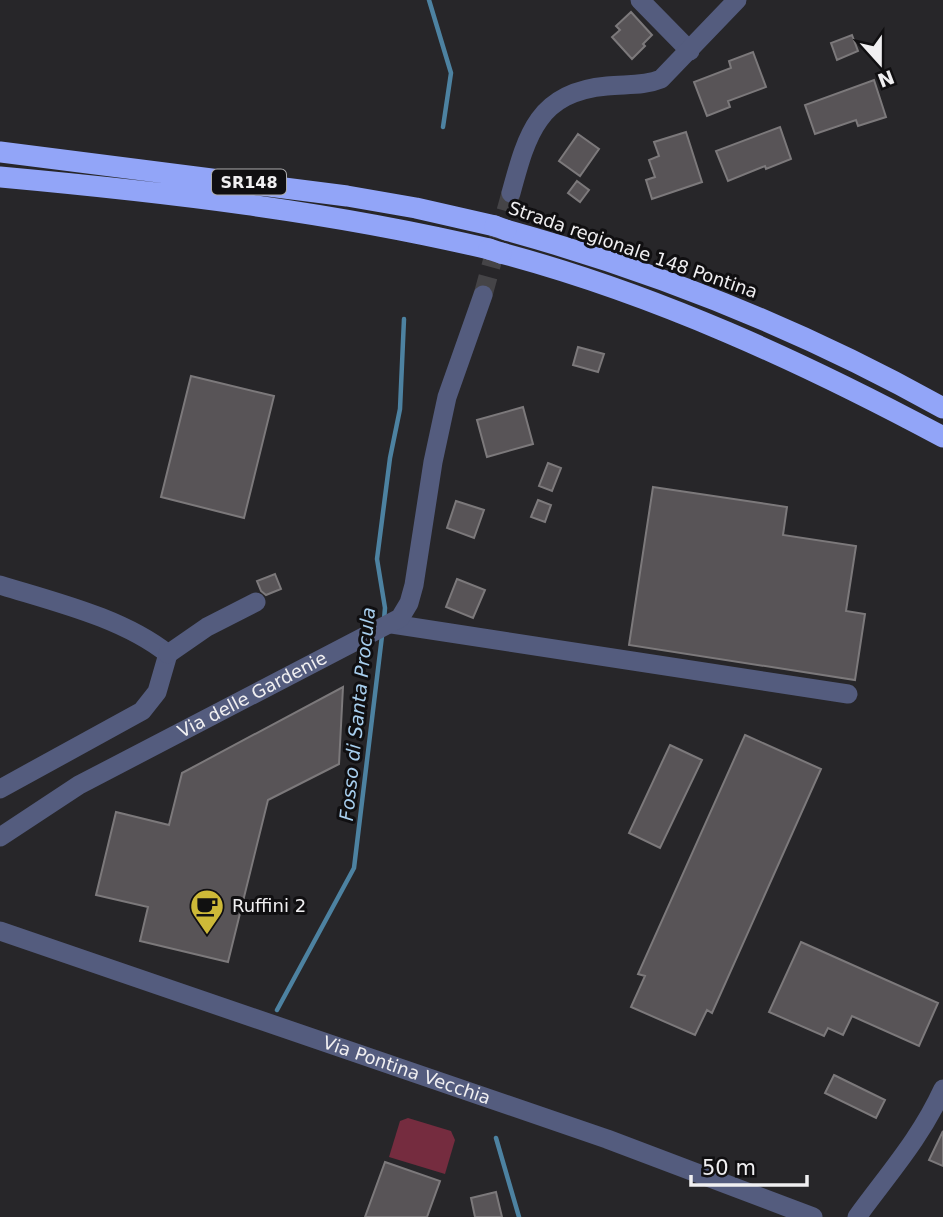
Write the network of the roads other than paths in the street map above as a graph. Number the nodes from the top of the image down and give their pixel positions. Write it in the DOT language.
graph roads {
  1 [pos="640,0"];
  2 [pos="737,0"];
  3 [pos="690,51"];
  4 [pos="0,152"];
  5 [pos="0,177"];
  6 [pos="511,193"];
  7 [pos="482,295"];
  8 [pos="943,408"];
  9 [pos="943,437"];
  10 [pos="0,585"];
  11 [pos="256,602"];
  12 [pos="392,624"];
  13 [pos="168,654"];
  14 [pos="848,694"];
  15 [pos="0,789"];
  16 [pos="0,837"];
  17 [pos="0,931"];
  18 [pos="943,1089"];
  19 [pos="813,1217"];
  20 [pos="857,1217"];
  1 -- 3 [label="street"];
  2 -- 3 [label="street"];
  3 -- 6 [label="street"];
  4 -- 8 [label="highway, Strada regionale 148 Pontina / SR148"];
  5 -- 9 [label="highway, SR148"];
  7 -- 12 [label="street"];
  10 -- 13 [label="street"];
  11 -- 13 [label="street"];
  12 -- 14 [label="street"];
  12 -- 16 [label="street, Via delle Gardenie"];
  13 -- 15 [label="street"];
  17 -- 19 [label="street, Via Pontina Vecchia"];
  18 -- 20 [label="street"];
}
